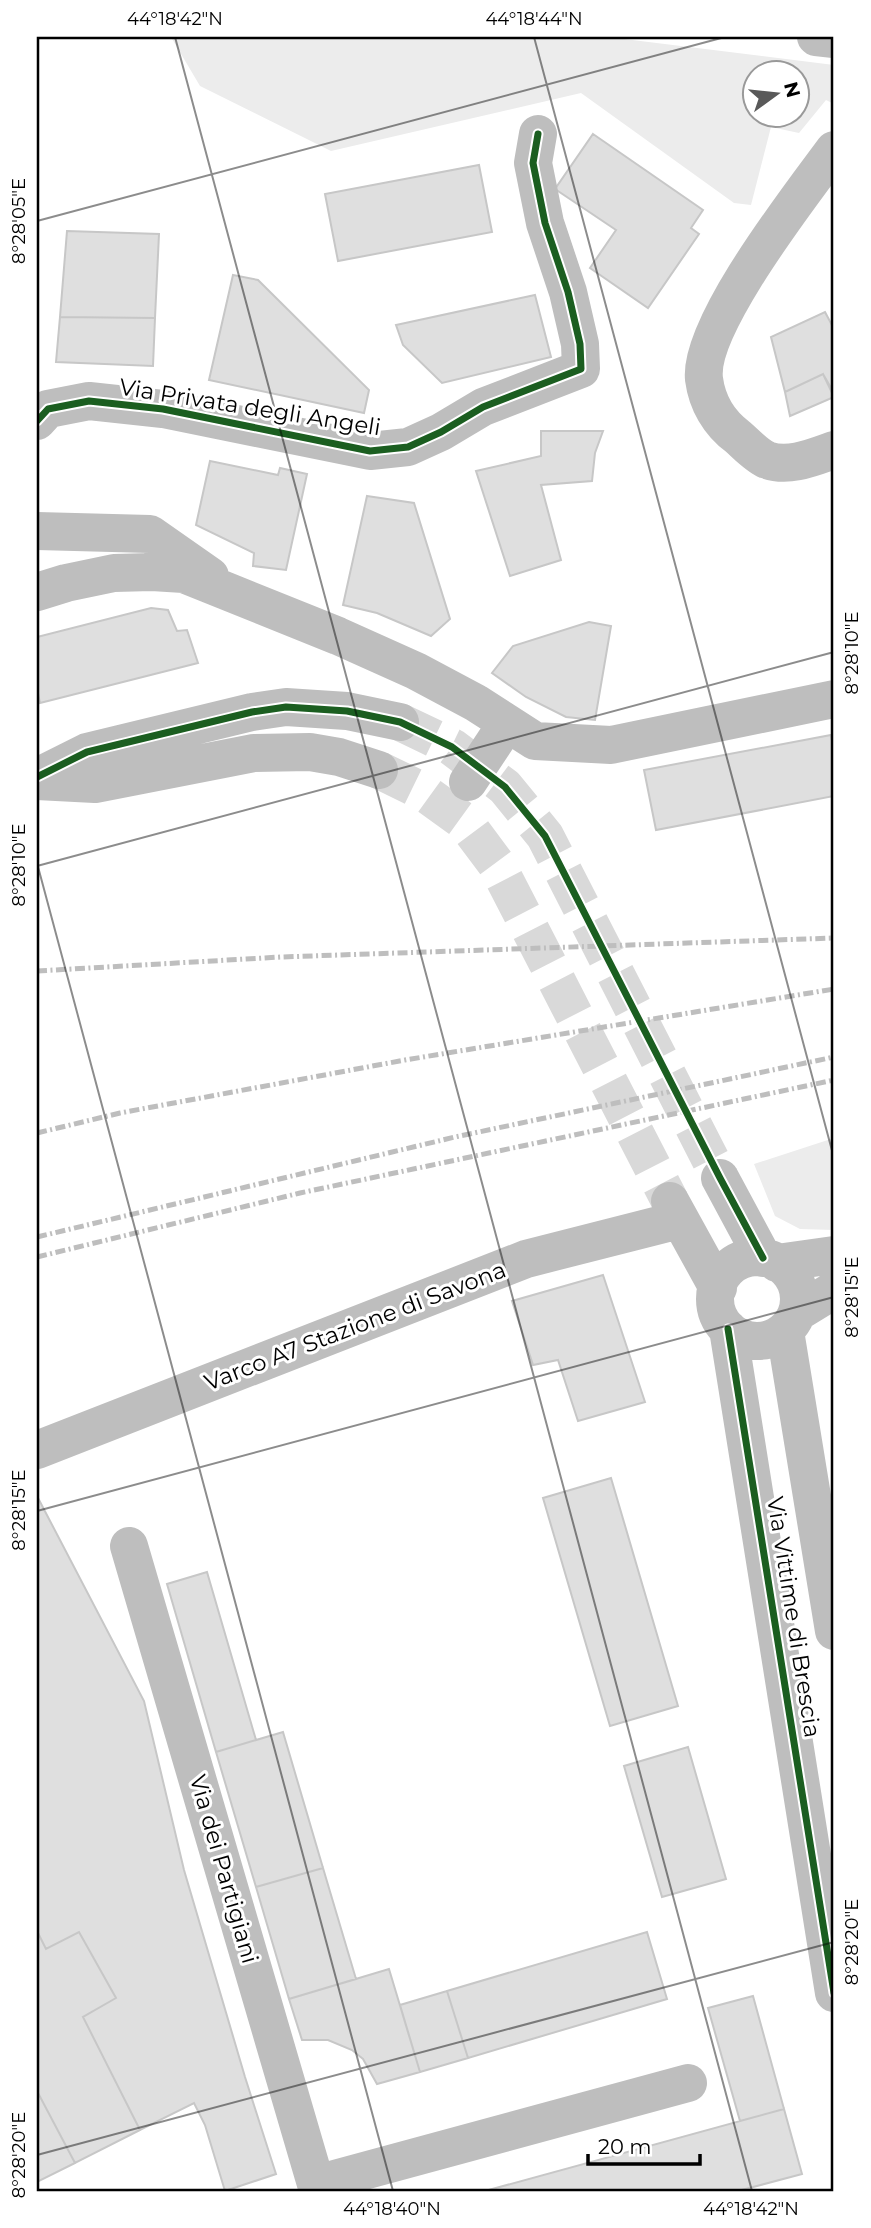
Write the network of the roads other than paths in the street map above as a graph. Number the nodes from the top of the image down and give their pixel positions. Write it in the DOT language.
graph roads {
  1 [pos="816,37"];
  2 [pos="834,39"];
  3 [pos="538,134"];
  4 [pos="834,150"];
  5 [pos="37,421"];
  6 [pos="834,450"];
  7 [pos="37,531"];
  8 [pos="228,591"];
  9 [pos="37,592"];
  10 [pos="834,699"];
  11 [pos="400,722"];
  12 [pos="507,723"];
  13 [pos="379,770"];
  14 [pos="37,779"];
  15 [pos="468,782"];
  16 [pos="720,1178"];
  17 [pos="834,1255"];
  18 [pos="770,1260"];
  19 [pos="718,1288"];
  20 [pos="834,1290"];
  21 [pos="791,1321"];
  22 [pos="728,1329"];
  23 [pos="37,1450"];
  24 [pos="834,1470"];
  25 [pos="129,1546"];
  26 [pos="828,1565"];
  27 [pos="834,1631"];
  28 [pos="834,1993"];
  29 [pos="688,2083"];
  30 [pos="317,2188"];
  1 -- 2 [label="main road"];
  3 -- 5 [label="main road, Via Privata degli Angeli"];
  4 -- 6 [label="main road"];
  7 -- 8 [label="main road"];
  8 -- 9 [label="main road"];
  8 -- 12 [label="main road"];
  10 -- 12 [label="main road"];
  11 -- 14 [label="main road"];
  12 -- 15 [label="main road"];
  13 -- 14 [label="main road"];
  16 -- 18 [label="main road"];
  17 -- 18 [label="main road"];
  18 -- 19 [label="main road"];
  18 -- 21 [label="main road"];
  19 -- 22 [label="main road"];
  19 -- 23 [label="main road, Varco A7 Stazione di Savona"];
  20 -- 21 [label="main road"];
  21 -- 22 [label="main road"];
  21 -- 26 [label="main road, Via Vittime di Brescia"];
  22 -- 28 [label="main road, Via Vittime di Brescia"];
  24 -- 26 [label="main road"];
  25 -- 30 [label="main road, Via dei Partigiani"];
  26 -- 27 [label="main road, Via Vittime di Brescia"];
  29 -- 30 [label="main road"];
}
